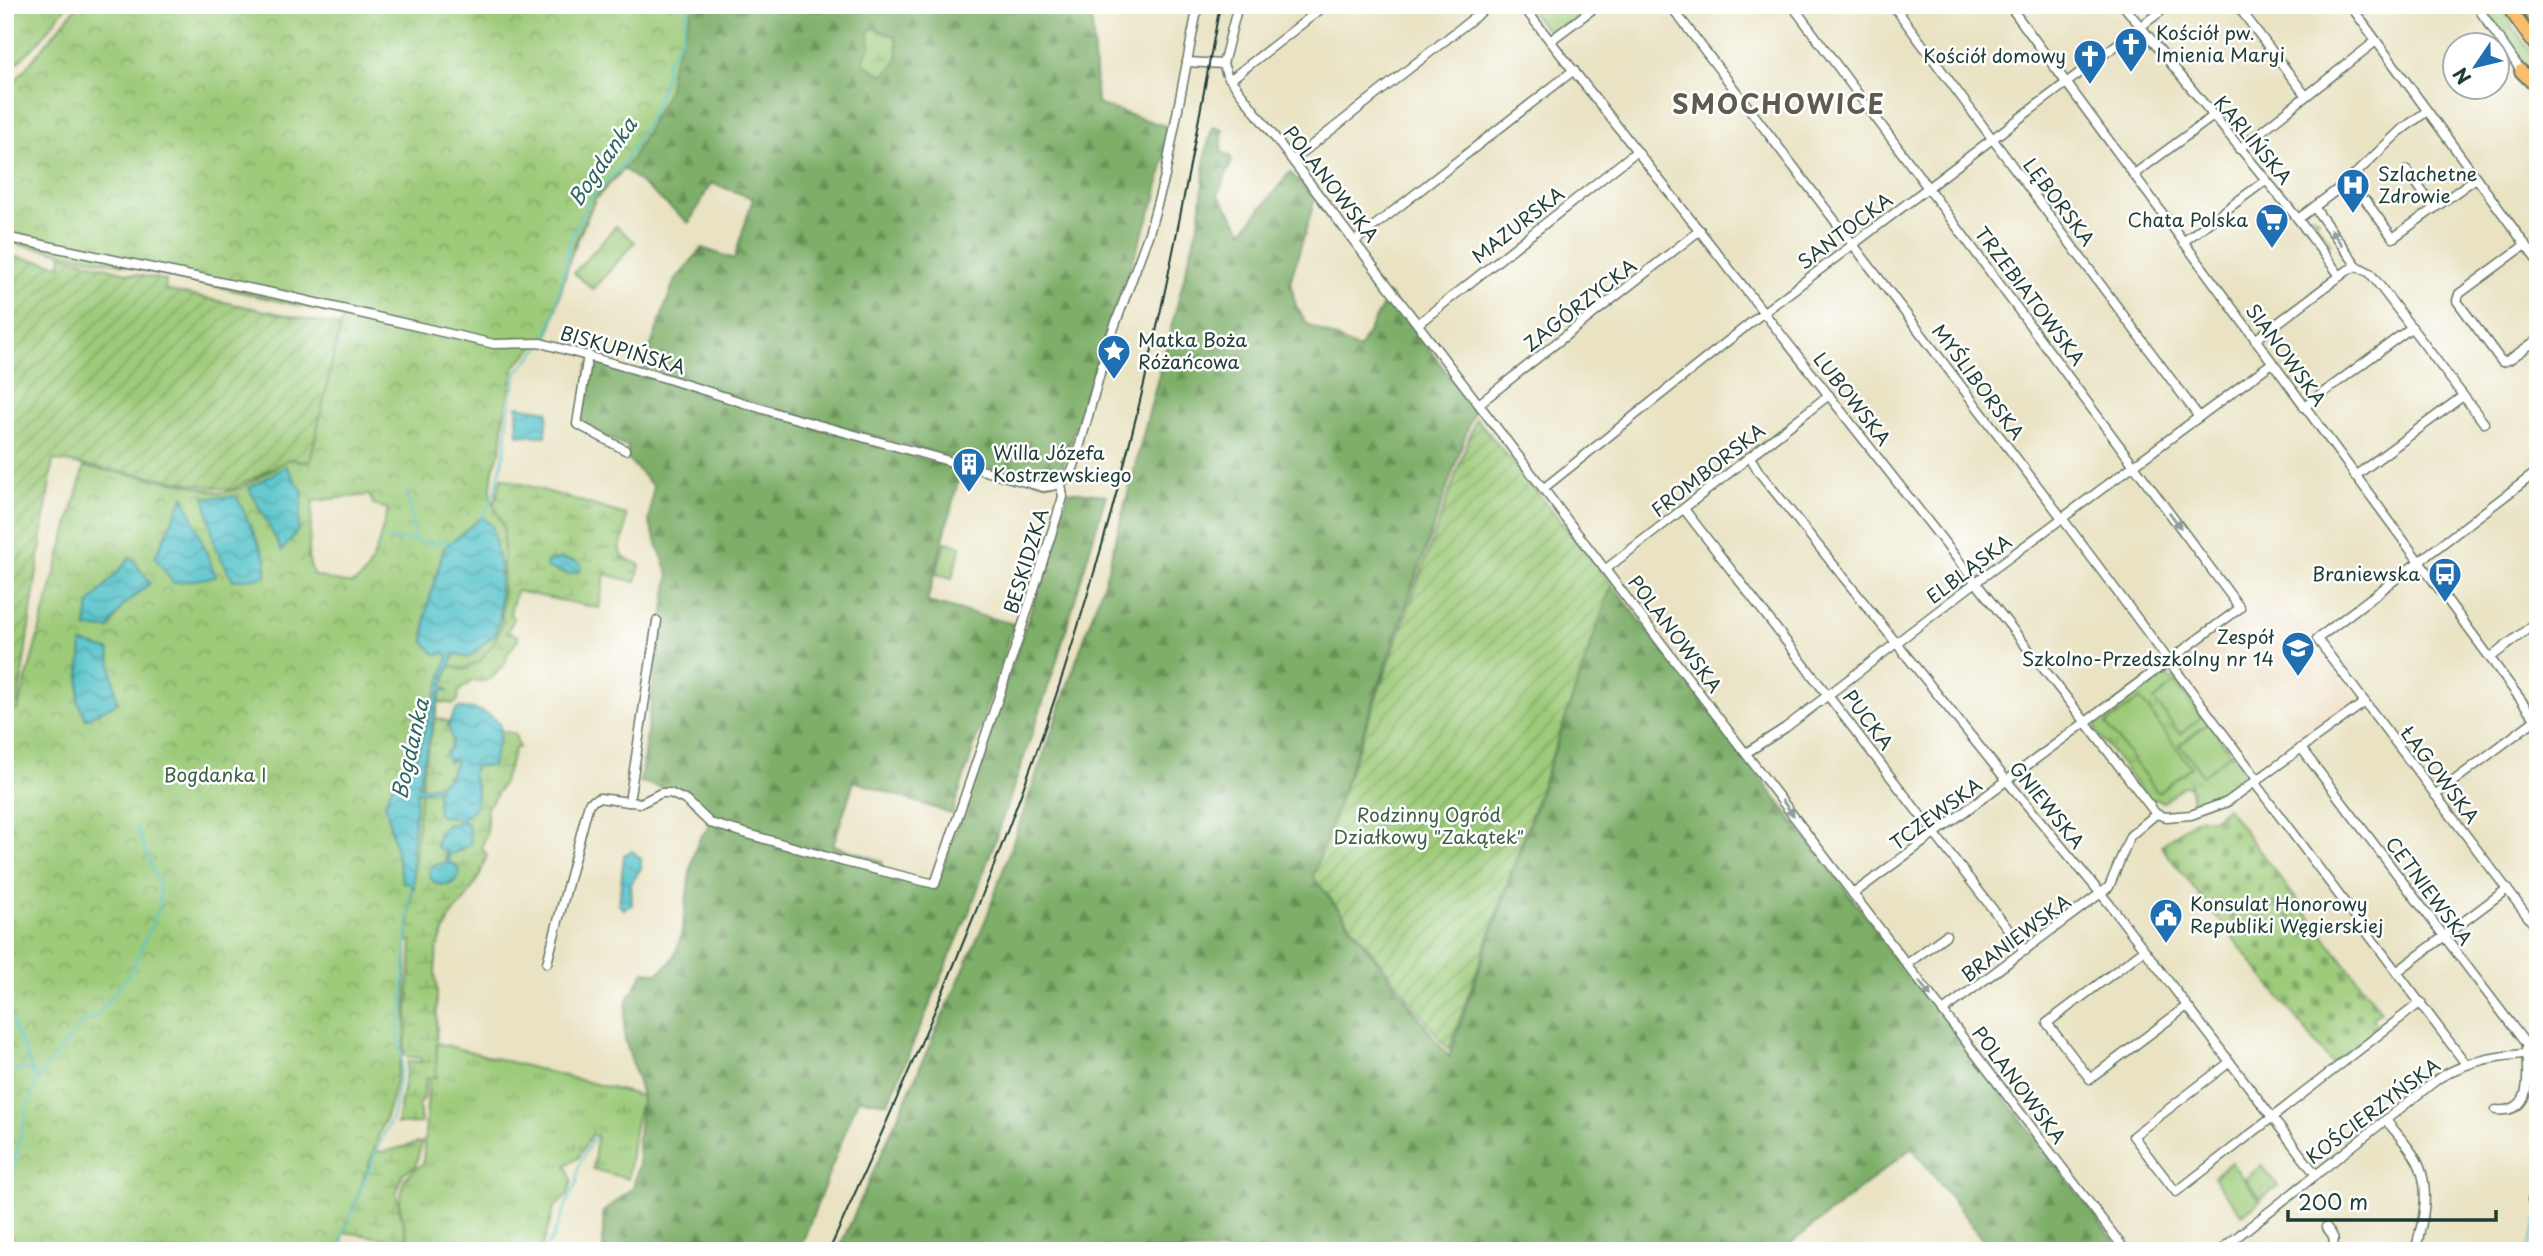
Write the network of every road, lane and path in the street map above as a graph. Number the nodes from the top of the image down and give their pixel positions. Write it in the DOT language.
graph roads {
  1 [pos="1198,5"];
  2 [pos="1238,5"];
  3 [pos="1326,5"];
  4 [pos="1490,5"];
  5 [pos="1522,5"];
  6 [pos="1598,5"];
  7 [pos="1670,5"];
  8 [pos="1792,5"];
  9 [pos="1893,5"];
  10 [pos="2008,5"];
  11 [pos="2123,5"];
  12 [pos="2169,5"];
  13 [pos="2237,5"];
  14 [pos="2350,5"];
  15 [pos="2476,5"];
  16 [pos="2507,5"];
  17 [pos="2525,5"];
  18 [pos="2538,23"];
  19 [pos="2139,27"];
  20 [pos="1550,41"];
  21 [pos="2376,41"];
  22 [pos="2538,49"];
  23 [pos="1187,62"];
  24 [pos="1223,64"];
  25 [pos="1574,70"];
  26 [pos="2521,71"];
  27 [pos="1231,79"];
  28 [pos="2066,83"];
  29 [pos="2538,88"];
  30 [pos="2538,95"];
  31 [pos="2306,96"];
  32 [pos="2427,111"];
  33 [pos="2212,117"];
  34 [pos="1993,139"];
  35 [pos="2239,149"];
  36 [pos="1637,151"];
  37 [pos="1293,160"];
  38 [pos="2407,170"];
  39 [pos="2133,175"];
  40 [pos="2476,178"];
  41 [pos="2266,180"];
  42 [pos="1929,188"];
  43 [pos="2366,201"];
  44 [pos="2314,207"];
  45 [pos="2434,208"];
  46 [pos="2298,219"];
  47 [pos="1700,230"];
  48 [pos="5,237"];
  49 [pos="1355,241"];
  50 [pos="2183,242"];
  51 [pos="1853,244"];
  52 [pos="2525,245"];
  53 [pos="2538,262"];
  54 [pos="2357,266"];
  55 [pos="2340,276"];
  56 [pos="1764,312"];
  57 [pos="1419,323"];
  58 [pos="2412,327"];
  59 [pos="2255,340"];
  60 [pos="2538,340"];
  61 [pos="588,355"];
  62 [pos="2272,363"];
  63 [pos="1829,395"];
  64 [pos="2463,396"];
  65 [pos="1480,403"];
  66 [pos="2304,407"];
  67 [pos="2199,417"];
  68 [pos="2484,423"];
  69 [pos="625,450"];
  70 [pos="1750,457"];
  71 [pos="2135,464"];
  72 [pos="2538,471"];
  73 [pos="2355,476"];
  74 [pos="1061,484"];
  75 [pos="1544,488"];
  76 [pos="1684,509"];
  77 [pos="2062,519"];
  78 [pos="2419,562"];
  79 [pos="1606,569"];
  80 [pos="1976,582"];
  81 [pos="2240,608"];
  82 [pos="657,621"];
  83 [pos="2538,621"];
  84 [pos="1897,644"];
  85 [pos="2490,658"];
  86 [pos="2168,660"];
  87 [pos="1829,694"];
  88 [pos="2365,702"];
  89 [pos="2085,722"];
  90 [pos="2537,722"];
  91 [pos="2301,748"];
  92 [pos="1746,753"];
  93 [pos="2007,781"];
  94 [pos="2256,781"];
  95 [pos="2435,795"];
  96 [pos="629,802"];
  97 [pos="2156,814"];
  98 [pos="1935,834"];
  99 [pos="2507,889"];
  100 [pos="1853,894"];
  101 [pos="2101,895"];
  102 [pos="2538,930"];
  103 [pos="1946,935"];
  104 [pos="2444,937"];
  105 [pos="2144,950"];
  106 [pos="2025,951"];
  107 [pos="547,963"];
  108 [pos="1907,964"];
  109 [pos="2398,971"];
  110 [pos="2421,1002"];
  111 [pos="2187,1006"];
  112 [pos="1943,1011"];
  113 [pos="2526,1053"];
  114 [pos="2538,1053"];
  115 [pos="2230,1062"];
  116 [pos="2466,1064"];
  117 [pos="2496,1110"];
  118 [pos="2273,1118"];
  119 [pos="2386,1120"];
  120 [pos="2316,1175"];
  121 [pos="2326,1227"];
  122 [pos="2126,1251"];
  123 [pos="2219,1251"];
  124 [pos="2331,1251"];
  125 [pos="2415,1251"];
  1 -- 23 [label="street, BESKIDZKA"];
  2 -- 24 [label="street"];
  3 -- 27 [label="street"];
  4 -- 37 [label="street"];
  5 -- 20 [label="street, LUBOWSKA"];
  6 -- 20 [label="street"];
  7 -- 51 [label="street, MYŚLIBORSKA"];
  8 -- 42 [label="street, TRZEBIATOWSKA"];
  9 -- 34 [label="street, LĘBORSKA"];
  10 -- 28 [label="street, SIANOWSKA"];
  11 -- 19 [label="street, KARLIŃSKA"];
  12 -- 19 [label="street, SANTOCKA"];
  13 -- 31 [label="street"];
  14 -- 21 [label="street"];
  15 -- 26 [label="street"];
  16 -- 22 [label="main road"];
  17 -- 18 [label="main road"];
  19 -- 28 [label="street, SANTOCKA"];
  19 -- 33 [label="street, KARLIŃSKA"];
  20 -- 25 [label="street, LUBOWSKA"];
  21 -- 31 [label="street"];
  21 -- 32 [label="street"];
  23 -- 24 [label="street"];
  23 -- 74 [label="street, BESKIDZKA"];
  24 -- 27 [label="street, POLANOWSKA"];
  25 -- 36 [label="street, LUBOWSKA"];
  25 -- 49 [label="street"];
  26 -- 29 [label="main road"];
  26 -- 30 [label="street"];
  27 -- 37 [label="street, POLANOWSKA"];
  28 -- 34 [label="street, SANTOCKA"];
  28 -- 39 [label="street, SIANOWSKA"];
  31 -- 35 [label="street"];
  32 -- 40 [label="street"];
  32 -- 44 [label="street"];
  33 -- 35 [label="street, KARLIŃSKA"];
  33 -- 39 [label="street"];
  34 -- 42 [label="street, SANTOCKA"];
  34 -- 67 [label="street, LĘBORSKA"];
  35 -- 41 [label="street, KARLIŃSKA"];
  36 -- 47 [label="street, LUBOWSKA"];
  36 -- 57 [label="street, MAZURSKA"];
  37 -- 49 [label="street, POLANOWSKA"];
  38 -- 45 [label="street"];
  39 -- 50 [label="street, SIANOWSKA"];
  40 -- 45 [label="street"];
  40 -- 52 [label="street"];
  41 -- 46 [label="street, KARLIŃSKA"];
  41 -- 50 [label="street"];
  42 -- 51 [label="street, SANTOCKA"];
  42 -- 71 [label="street, TRZEBIATOWSKA"];
  43 -- 45 [label="street"];
  44 -- 46 [label="street"];
  54 -- 44 [label="street, one-way"];
  46 -- 55 [label="street, KARLIŃSKA"];
  47 -- 56 [label="street, LUBOWSKA"];
  47 -- 65 [label="street, ZAGÓRZYCKA"];
  48 -- 61 [label="street, BISKUPIŃSKA"];
  49 -- 57 [label="street, POLANOWSKA"];
  50 -- 59 [label="street, SIANOWSKA"];
  51 -- 56 [label="street, SANTOCKA"];
  51 -- 77 [label="street, MYŚLIBORSKA"];
  52 -- 53 [label="street"];
  52 -- 60 [label="street"];
  54 -- 55 [label="street"];
  54 -- 58 [label="street"];
  55 -- 59 [label="street"];
  56 -- 63 [label="street, LUBOWSKA"];
  56 -- 75 [label="street, SANTOCKA"];
  57 -- 65 [label="street, POLANOWSKA"];
  58 -- 64 [label="street"];
  58 -- 66 [label="street"];
  59 -- 62 [label="street, SIANOWSKA"];
  61 -- 69 [label="street"];
  61 -- 74 [label="street, BISKUPIŃSKA"];
  62 -- 66 [label="street, SIANOWSKA"];
  62 -- 67 [label="street, ELBLĄSKA"];
  63 -- 70 [label="street, FROMBORSKA"];
  63 -- 80 [label="street, LUBOWSKA"];
  64 -- 68 [label="street"];
  64 -- 73 [label="street"];
  65 -- 75 [label="street, POLANOWSKA"];
  66 -- 73 [label="street, SIANOWSKA"];
  67 -- 71 [label="street, ELBLĄSKA"];
  70 -- 76 [label="street, FROMBORSKA"];
  70 -- 84 [label="street, GNIEWSKA"];
  71 -- 77 [label="street, ELBLĄSKA"];
  71 -- 81 [label="street, TRZEBIATOWSKA, one-way"];
  72 -- 78 [label="street"];
  73 -- 78 [label="street, SIANOWSKA"];
  74 -- 96 [label="street, BESKIDZKA"];
  75 -- 79 [label="street, POLANOWSKA"];
  76 -- 79 [label="street, FROMBORSKA"];
  76 -- 87 [label="street, PUCKA"];
  77 -- 80 [label="street, ELBLĄSKA"];
  77 -- 86 [label="street, MYŚLIBORSKA"];
  78 -- 85 [label="street, SIANOWSKA"];
  78 -- 88 [label="street, ŁAGOWSKA"];
  79 -- 92 [label="street, POLANOWSKA"];
  80 -- 84 [label="street, ELBLĄSKA"];
  80 -- 89 [label="street, LUBOWSKA"];
  81 -- 86 [label="street, TCZEWSKA"];
  82 -- 96 [label="street"];
  83 -- 85 [label="street"];
  84 -- 87 [label="street, ELBLĄSKA"];
  84 -- 93 [label="street, GNIEWSKA"];
  85 -- 90 [label="street, SIANOWSKA"];
  86 -- 89 [label="street, TCZEWSKA"];
  86 -- 94 [label="street, MYŚLIBORSKA"];
  87 -- 92 [label="street, ELBLĄSKA"];
  87 -- 98 [label="street, PUCKA"];
  88 -- 91 [label="street"];
  88 -- 95 [label="street, ŁAGOWSKA"];
  89 -- 93 [label="street, TCZEWSKA"];
  89 -- 97 [label="street, LUBOWSKA"];
  90 -- 95 [label="street"];
  91 -- 94 [label="street"];
  91 -- 104 [label="street, CETNIEWSKA"];
  92 -- 100 [label="street, POLANOWSKA, one-way"];
  93 -- 98 [label="street, TCZEWSKA"];
  93 -- 101 [label="street, GNIEWSKA"];
  94 -- 97 [label="street"];
  94 -- 109 [label="street, MYŚLIBORSKA"];
  95 -- 99 [label="street, ŁAGOWSKA"];
  96 -- 107 [label="street"];
  97 -- 101 [label="street, BRANIEWSKA"];
  98 -- 100 [label="street, TCZEWSKA"];
  98 -- 106 [label="street, PUCKA"];
  99 -- 102 [label="street, ŁAGOWSKA"];
  99 -- 104 [label="street"];
  100 -- 108 [label="street, POLANOWSKA"];
  101 -- 105 [label="street, GNIEWSKA"];
  101 -- 106 [label="street, BRANIEWSKA"];
  103 -- 108 [label="street"];
  104 -- 109 [label="street"];
  104 -- 113 [label="street, CETNIEWSKA"];
  105 -- 111 [label="street, GNIEWSKA"];
  105 -- 111 [label="street"];
  106 -- 112 [label="street, BRANIEWSKA"];
  108 -- 112 [label="street, POLANOWSKA, one-way"];
  109 -- 110 [label="street, MYŚLIBORSKA"];
  110 -- 116 [label="street, MYŚLIBORSKA"];
  110 -- 118 [label="street"];
  111 -- 115 [label="street, GNIEWSKA"];
  112 -- 122 [label="street, POLANOWSKA"];
  113 -- 114 [label="street, KOŚCIERZYŃSKA"];
  113 -- 116 [label="street, KOŚCIERZYŃSKA"];
  113 -- 117 [label="street"];
  115 -- 118 [label="street, GNIEWSKA"];
  115 -- 118 [label="street"];
  116 -- 119 [label="street, KOŚCIERZYŃSKA"];
  118 -- 120 [label="street, GNIEWSKA"];
  119 -- 120 [label="street, KOŚCIERZYŃSKA"];
  119 -- 125 [label="street"];
  120 -- 123 [label="street, KOŚCIERZYŃSKA"];
  121 -- 124 [label="street"];
}
